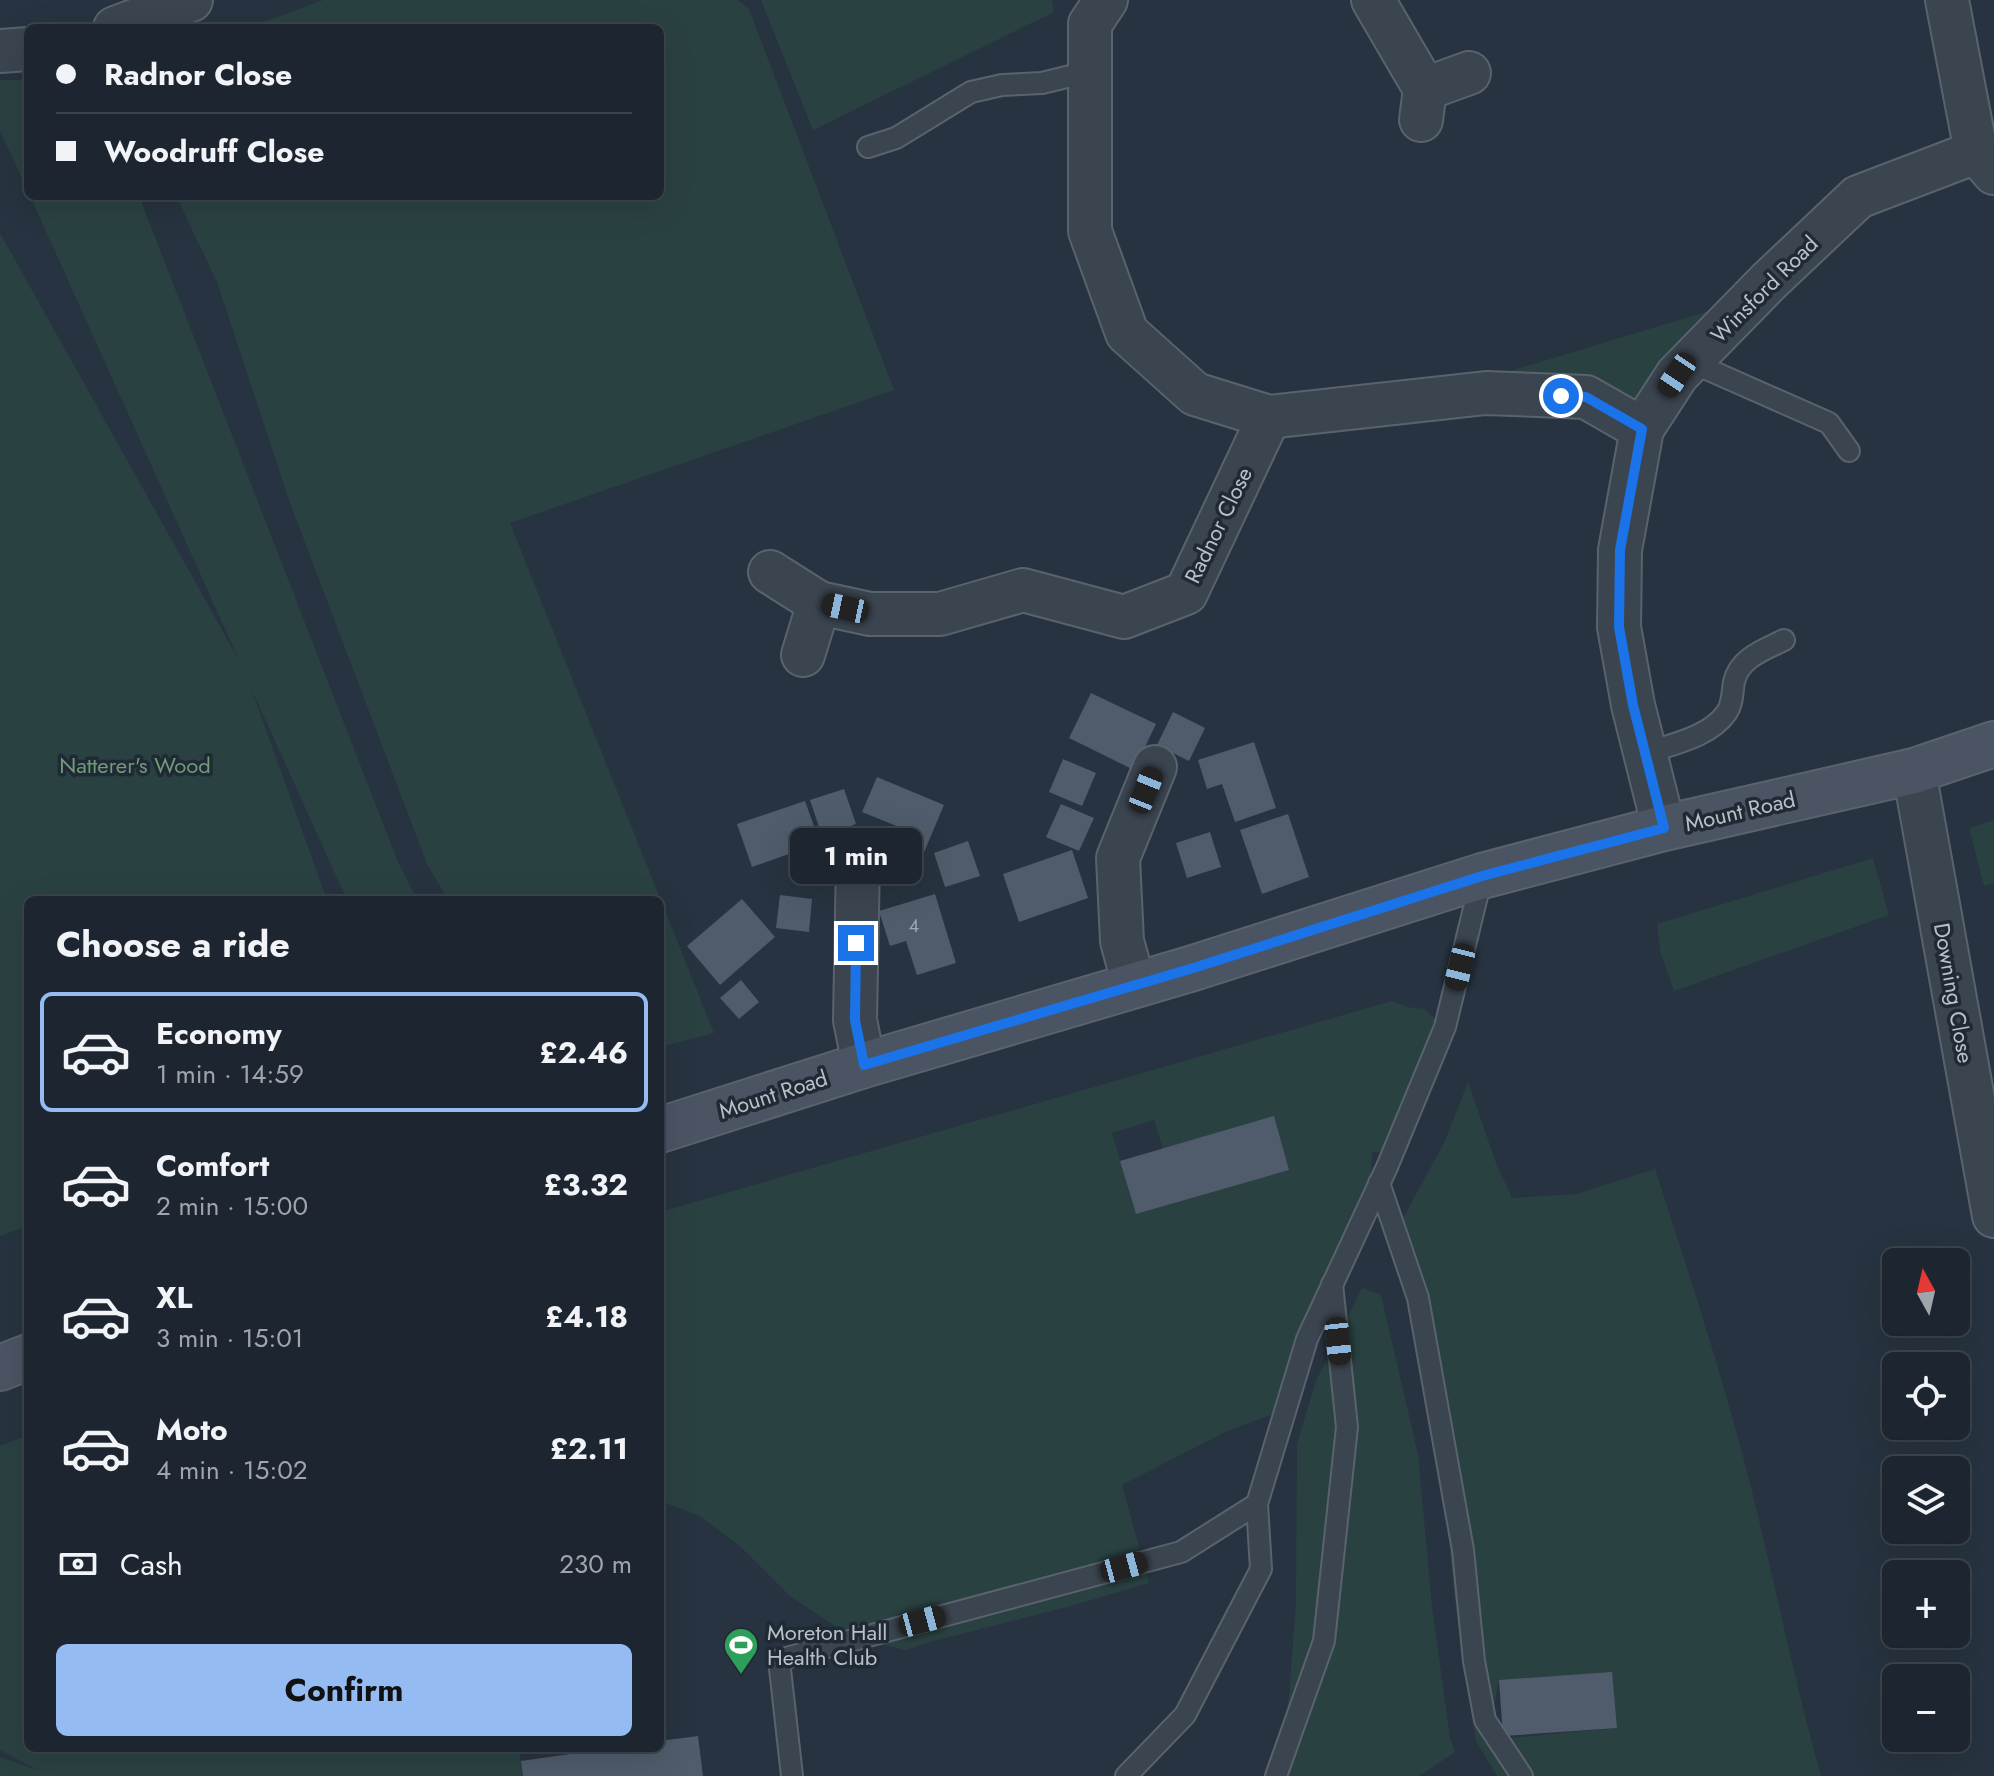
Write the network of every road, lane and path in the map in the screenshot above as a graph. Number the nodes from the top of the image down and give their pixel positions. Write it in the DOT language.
graph roads {
  1 [pos="191,0"];
  2 [pos="1106,0"];
  3 [pos="1373,0"];
  4 [pos="1947,0"];
  5 [pos="126,24"];
  6 [pos="24,49"];
  7 [pos="0,51"];
  8 [pos="1091,71"];
  9 [pos="1469,73"];
  10 [pos="868,147"];
  11 [pos="1985,162"];
  12 [pos="1691,362"];
  13 [pos="1269,417"];
  14 [pos="1642,429"];
  15 [pos="1849,451"];
  16 [pos="770,572"];
  17 [pos="819,603"];
  18 [pos="1784,640"];
  19 [pos="803,655"];
  20 [pos="1994,744"];
  21 [pos="1646,753"];
  22 [pos="1155,767"];
  23 [pos="1914,771"];
  24 [pos="1664,828"];
  25 [pos="858,859"];
  26 [pos="1482,876"];
  27 [pos="1134,985"];
  28 [pos="864,1065"];
  29 [pos="664,1129"];
  30 [pos="1379,1183"];
  31 [pos="1994,1216"];
  32 [pos="1332,1284"];
  33 [pos="24,1359"];
  34 [pos="0,1368"];
  35 [pos="1257,1504"];
  36 [pos="792,1776"];
  37 [pos="1126,1776"];
  38 [pos="1276,1776"];
  39 [pos="1522,1776"];
  1 -- 5 [label="street"];
  2 -- 8 [label="street"];
  3 -- 9 [label="street"];
  4 -- 11 [label="street, Winsford Road"];
  6 -- 7 [label="street"];
  8 -- 10 [label="lane"];
  8 -- 13 [label="street"];
  11 -- 12 [label="street, Winsford Road"];
  12 -- 14 [label="street, Winsford Road"];
  12 -- 15 [label="lane"];
  13 -- 14 [label="street"];
  13 -- 17 [label="street, Radnor Close"];
  14 -- 21 [label="street, Winsford Road"];
  16 -- 17 [label="street, Radnor Close"];
  17 -- 19 [label="street"];
  18 -- 21 [label="lane"];
  20 -- 23 [label="street, Mount Road"];
  21 -- 24 [label="street, Winsford Road"];
  22 -- 27 [label="street"];
  23 -- 24 [label="street, Mount Road"];
  23 -- 31 [label="street, Downing Close"];
  24 -- 26 [label="street, Mount Road"];
  25 -- 28 [label="street"];
  26 -- 27 [label="street, Mount Road"];
  26 -- 30 [label="lane"];
  27 -- 28 [label="street, Mount Road"];
  28 -- 29 [label="street, Mount Road"];
  30 -- 32 [label="lane"];
  30 -- 39 [label="lane"];
  32 -- 35 [label="lane"];
  32 -- 38 [label="lane"];
  33 -- 34 [label="street"];
  35 -- 36 [label="lane"];
  35 -- 37 [label="lane"];
}
